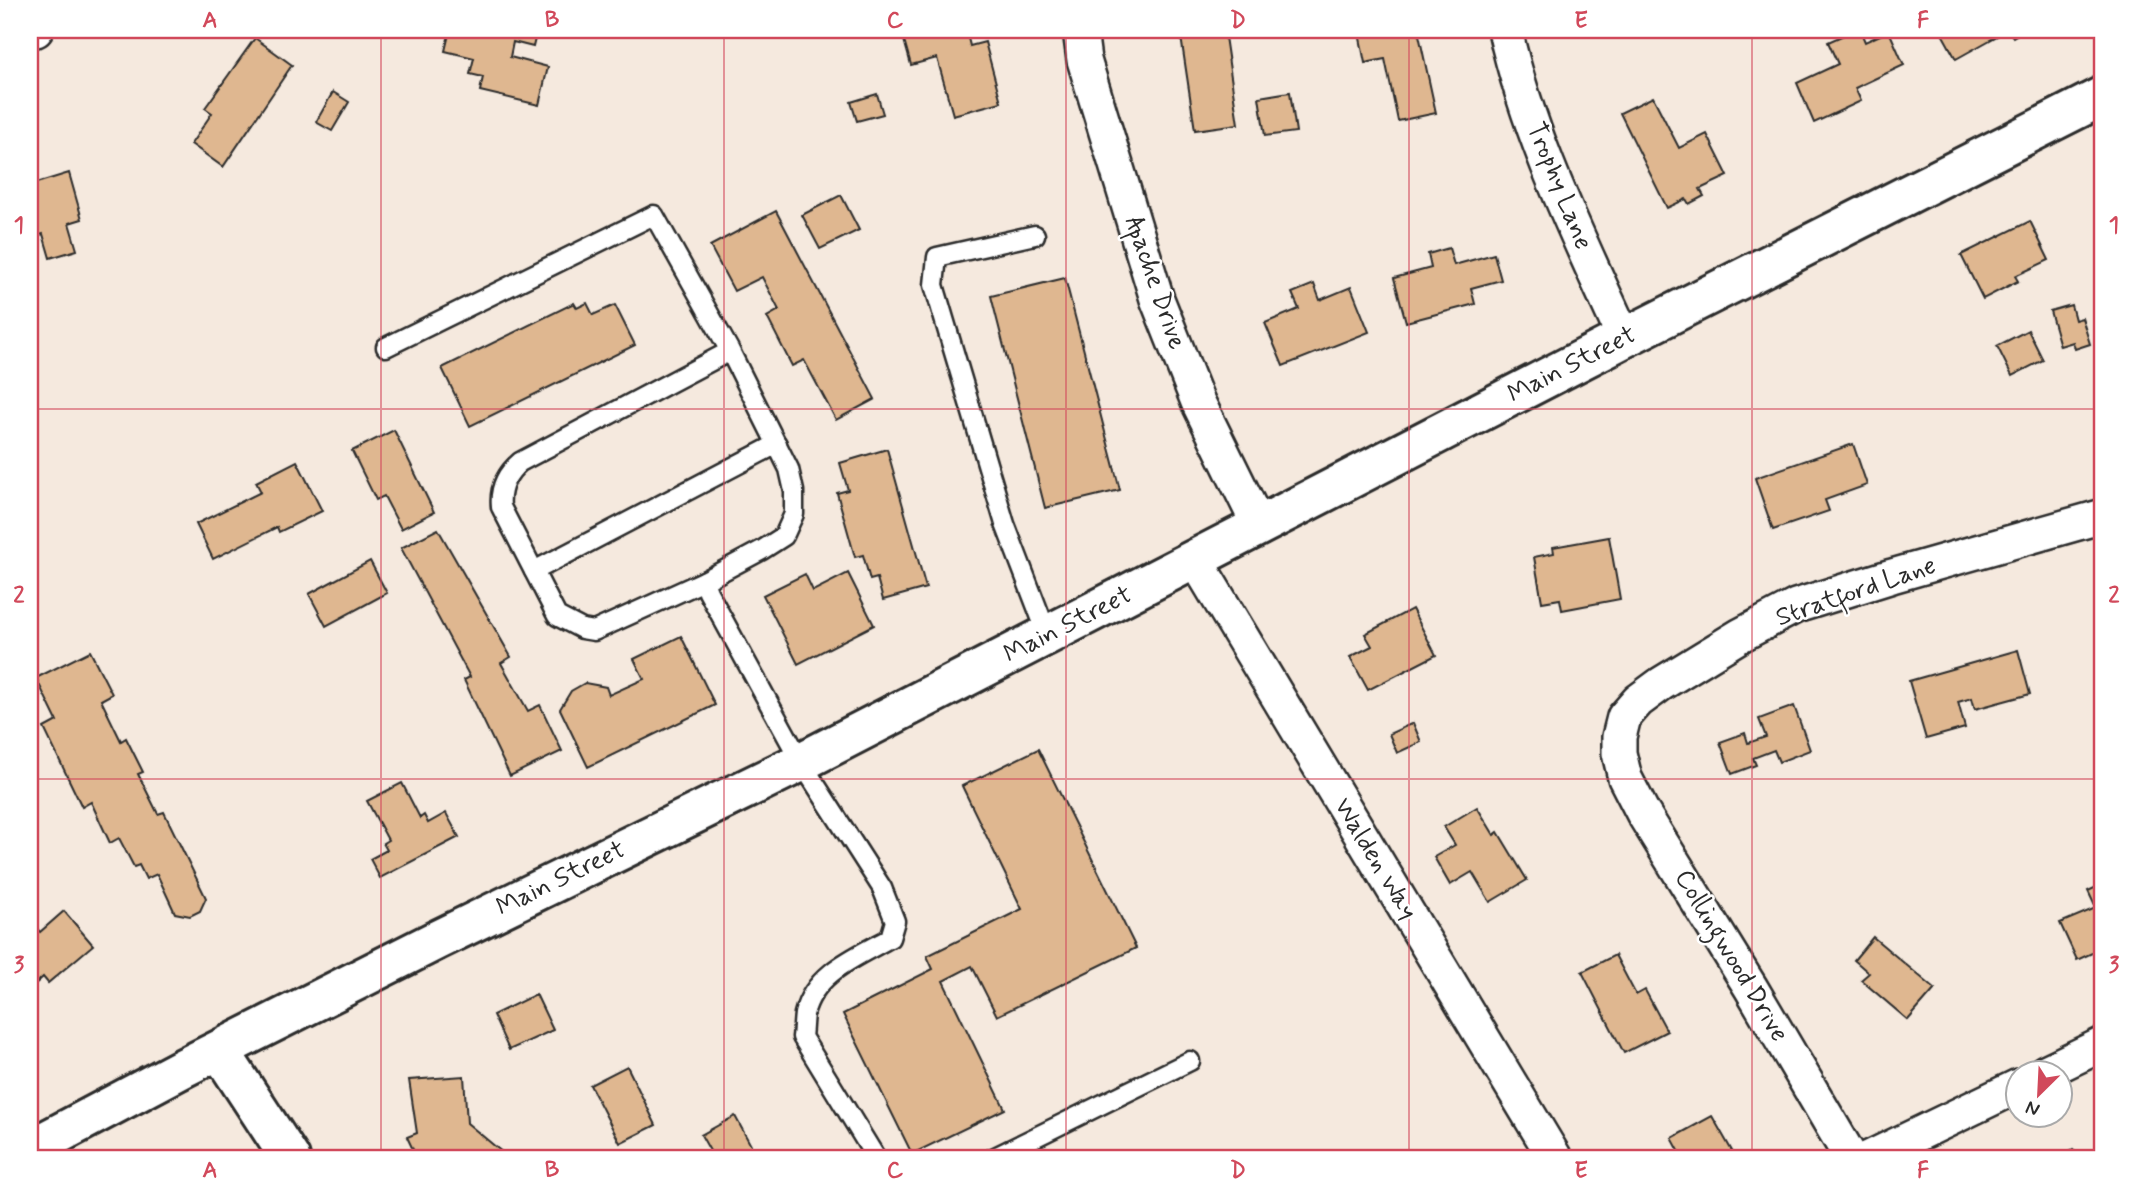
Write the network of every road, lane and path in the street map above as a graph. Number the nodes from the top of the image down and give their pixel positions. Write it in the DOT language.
graph roads {
  1 [pos="36,30"];
  2 [pos="1080,30"];
  3 [pos="1505,30"];
  4 [pos="30,31"];
  5 [pos="2103,96"];
  6 [pos="1035,234"];
  7 [pos="1624,338"];
  8 [pos="386,347"];
  9 [pos="730,352"];
  10 [pos="777,444"];
  11 [pos="2103,516"];
  12 [pos="1259,526"];
  13 [pos="1195,559"];
  14 [pos="534,571"];
  15 [pos="704,581"];
  16 [pos="1048,636"];
  17 [pos="1619,751"];
  18 [pos="801,762"];
  19 [pos="2103,1044"];
  20 [pos="220,1051"];
  21 [pos="2074,1058"];
  22 [pos="1190,1061"];
  23 [pos="2004,1093"];
  24 [pos="30,1149"];
  25 [pos="290,1158"];
  26 [pos="876,1158"];
  27 [pos="993,1158"];
  28 [pos="1555,1158"];
  29 [pos="1851,1158"];
  30 [pos="1869,1158"];
  1 -- 4 [label="street"];
  2 -- 12 [label="street, Apache Drive"];
  3 -- 7 [label="street, Trophy Lane"];
  5 -- 7 [label="main road, Main Street"];
  6 -- 16 [label="lane"];
  7 -- 12 [label="main road, Main Street"];
  8 -- 9 [label="lane"];
  9 -- 10 [label="lane"];
  9 -- 14 [label="lane"];
  10 -- 14 [label="lane"];
  10 -- 15 [label="lane"];
  11 -- 17 [label="street, Stratford Lane"];
  12 -- 13 [label="main road, Main Street"];
  13 -- 16 [label="main road, Main Street"];
  13 -- 28 [label="street, Walden Way"];
  14 -- 15 [label="lane"];
  15 -- 18 [label="lane"];
  16 -- 18 [label="main road, Main Street"];
  17 -- 29 [label="street, Collingwood Drive"];
  18 -- 20 [label="main road, Main Street"];
  18 -- 26 [label="lane"];
  19 -- 21 [label="street"];
  20 -- 24 [label="main road, Main Street"];
  20 -- 25 [label="main road"];
  22 -- 27 [label="lane"];
  23 -- 30 [label="street"];
}
